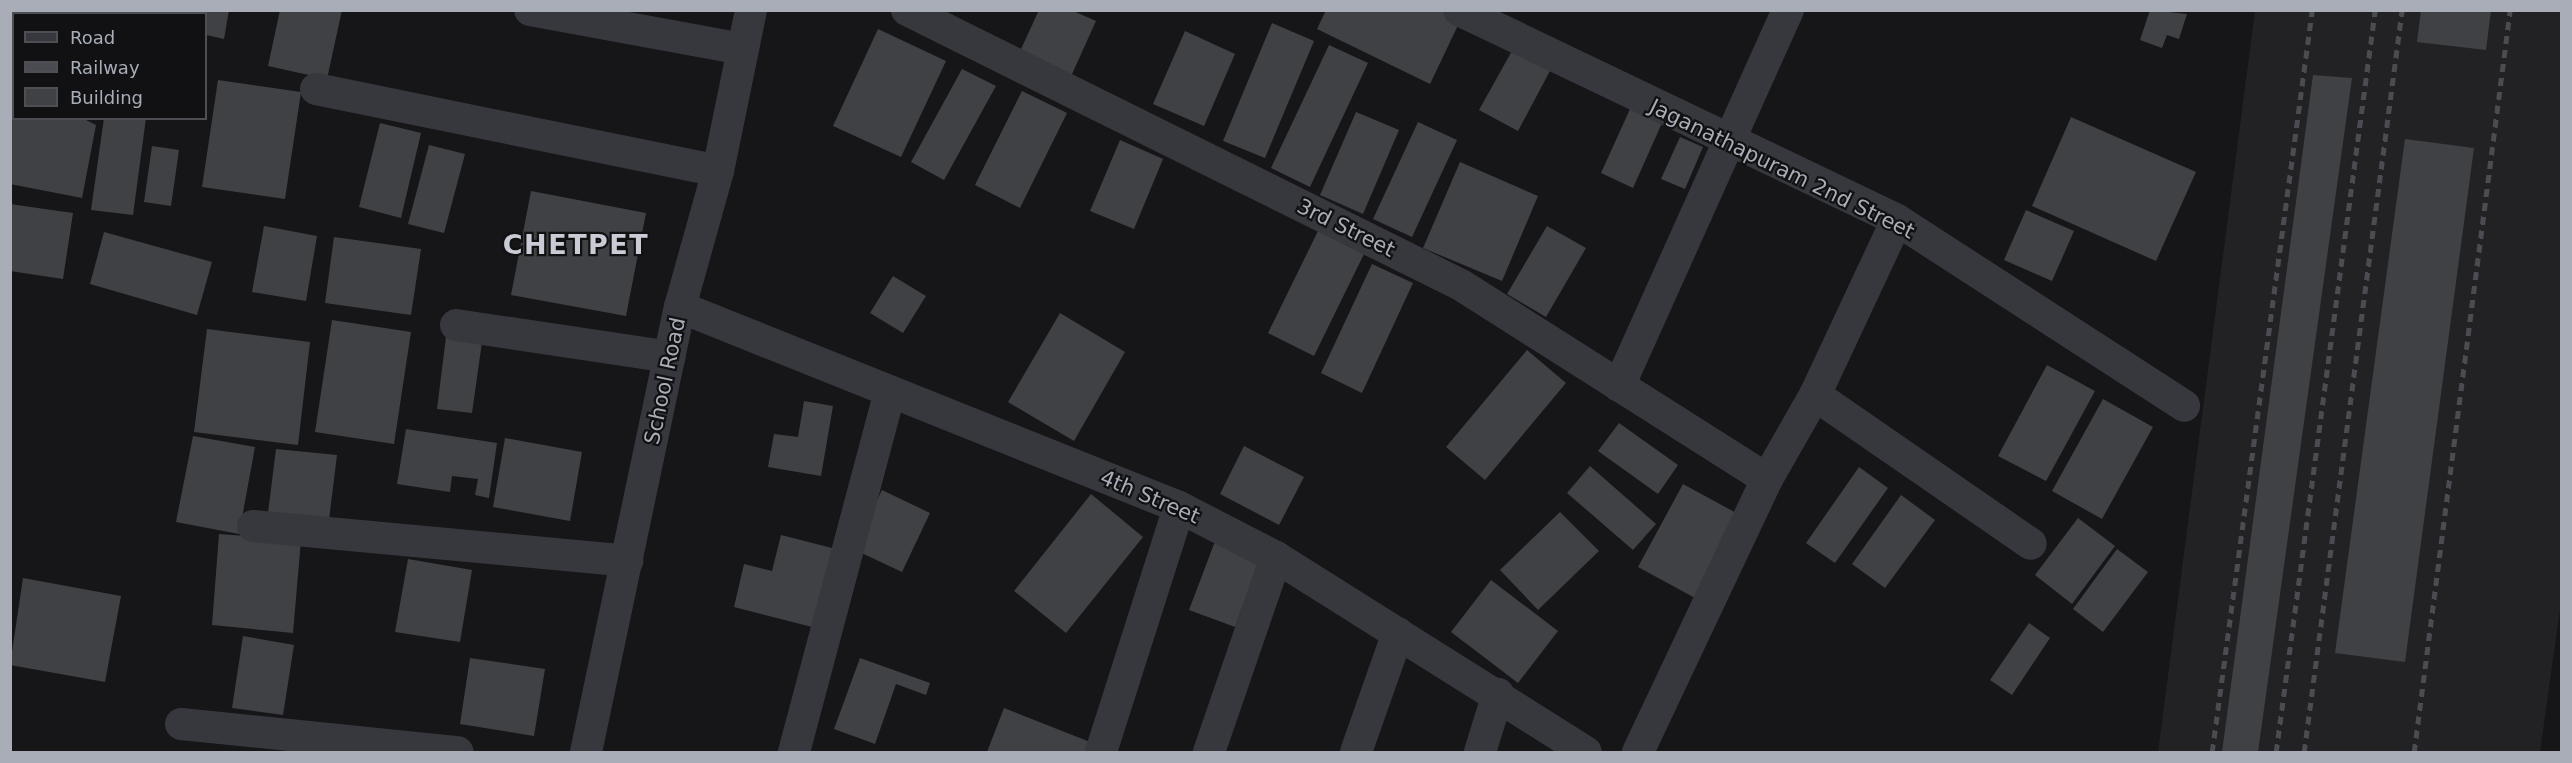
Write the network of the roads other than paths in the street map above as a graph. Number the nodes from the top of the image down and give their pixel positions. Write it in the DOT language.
graph roads {
  1 [pos="530,10"];
  2 [pos="751,10"];
  3 [pos="907,10"];
  4 [pos="1459,10"];
  5 [pos="1788,10"];
  6 [pos="742,49"];
  7 [pos="316,89"];
  8 [pos="1729,143"];
  9 [pos="718,171"];
  10 [pos="1897,220"];
  11 [pos="680,307"];
  12 [pos="456,326"];
  13 [pos="670,357"];
  14 [pos="1619,386"];
  15 [pos="890,392"];
  16 [pos="1815,395"];
  17 [pos="2184,406"];
  18 [pos="1767,479"];
  19 [pos="1179,507"];
  20 [pos="253,526"];
  21 [pos="2031,544"];
  22 [pos="1276,557"];
  23 [pos="627,561"];
  24 [pos="1398,633"];
  25 [pos="1498,694"];
  26 [pos="181,724"];
  27 [pos="458,753"];
  28 [pos="586,753"];
  29 [pos="794,753"];
  30 [pos="1101,753"];
  31 [pos="1209,753"];
  32 [pos="1356,753"];
  33 [pos="1479,753"];
  34 [pos="1586,753"];
  35 [pos="1638,753"];
  1 -- 6 [label="street"];
  2 -- 6 [label="street, School Road"];
  3 -- 14 [label="street, 3rd Street"];
  4 -- 8 [label="street, Jaganathapuram 2nd Street"];
  5 -- 8 [label="street"];
  6 -- 9 [label="street, School Road"];
  7 -- 9 [label="street"];
  8 -- 10 [label="street, Jaganathapuram 2nd Street"];
  8 -- 14 [label="street"];
  9 -- 11 [label="street, School Road"];
  10 -- 16 [label="street"];
  10 -- 17 [label="street, Jaganathapuram 2nd Street"];
  11 -- 13 [label="street, School Road"];
  11 -- 15 [label="street, 4th Street"];
  12 -- 13 [label="street"];
  13 -- 23 [label="street, School Road"];
  14 -- 18 [label="street, 3rd Street"];
  15 -- 19 [label="street, 4th Street"];
  15 -- 29 [label="street"];
  16 -- 18 [label="street"];
  16 -- 21 [label="street"];
  18 -- 35 [label="street"];
  19 -- 22 [label="street, 4th Street"];
  19 -- 30 [label="street"];
  20 -- 23 [label="street"];
  22 -- 24 [label="street, 4th Street"];
  22 -- 31 [label="street"];
  23 -- 28 [label="street, School Road"];
  24 -- 25 [label="street, 4th Street"];
  24 -- 32 [label="street"];
  25 -- 33 [label="street"];
  25 -- 34 [label="street, 4th Street"];
  26 -- 27 [label="street"];
}
